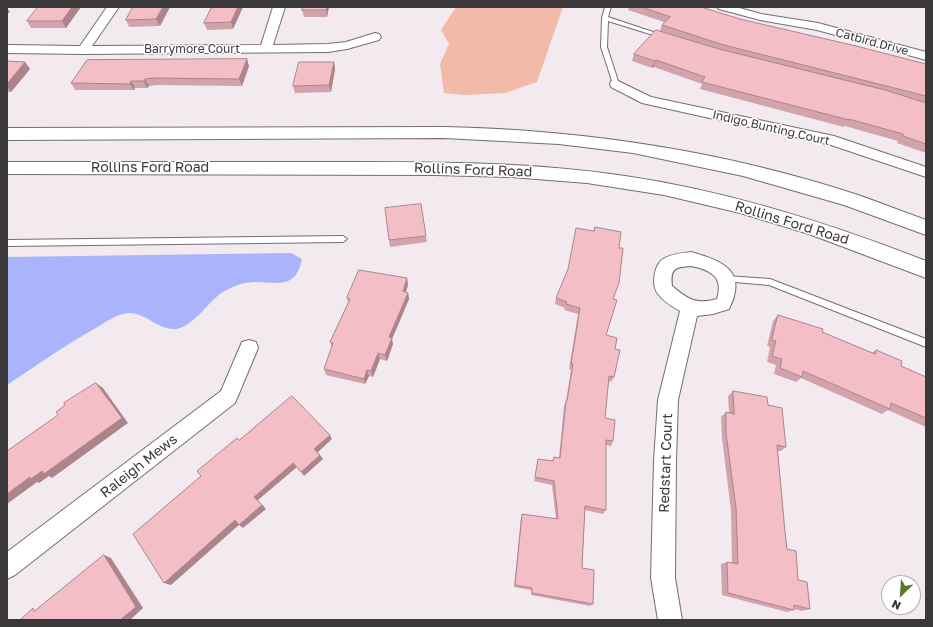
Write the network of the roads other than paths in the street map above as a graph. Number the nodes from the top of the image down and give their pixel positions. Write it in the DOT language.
graph roads {
  1 [pos="113,7"];
  2 [pos="279,7"];
  3 [pos="608,7"];
  4 [pos="723,7"];
  5 [pos="786,10"];
  6 [pos="605,18"];
  7 [pos="818,27"];
  8 [pos="376,36"];
  9 [pos="673,40"];
  10 [pos="7,48"];
  11 [pos="266,48"];
  12 [pos="83,50"];
  13 [pos="926,56"];
  14 [pos="616,84"];
  15 [pos="7,134"];
  16 [pos="7,168"];
  17 [pos="926,172"];
  18 [pos="926,228"];
  19 [pos="343,239"];
  20 [pos="7,242"];
  21 [pos="926,270"];
  22 [pos="727,279"];
  23 [pos="690,309"];
  24 [pos="926,343"];
  25 [pos="249,348"];
  26 [pos="7,567"];
  27 [pos="670,620"];
  1 -- 12 [label="street"];
  2 -- 11 [label="street"];
  3 -- 6 [label="lane"];
  4 -- 7 [label="street, Catbird Drive"];
  5 -- 7 [label="street, Catbird Drive"];
  6 -- 9 [label="lane"];
  6 -- 14 [label="lane"];
  7 -- 13 [label="street, Catbird Drive"];
  8 -- 11 [label="street, Barrymore Court"];
  10 -- 12 [label="street, Barrymore Court"];
  11 -- 12 [label="street, Barrymore Court"];
  14 -- 17 [label="street, Indigo Bunting Court"];
  15 -- 18 [label="main road"];
  16 -- 21 [label="main road, Rollins Ford Road"];
  19 -- 20 [label="lane"];
  22 -- 23 [label="street"];
  22 -- 23 [label="street"];
  22 -- 24 [label="lane"];
  23 -- 27 [label="street, Redstart Court"];
  25 -- 26 [label="street, Raleigh Mews"];
}
